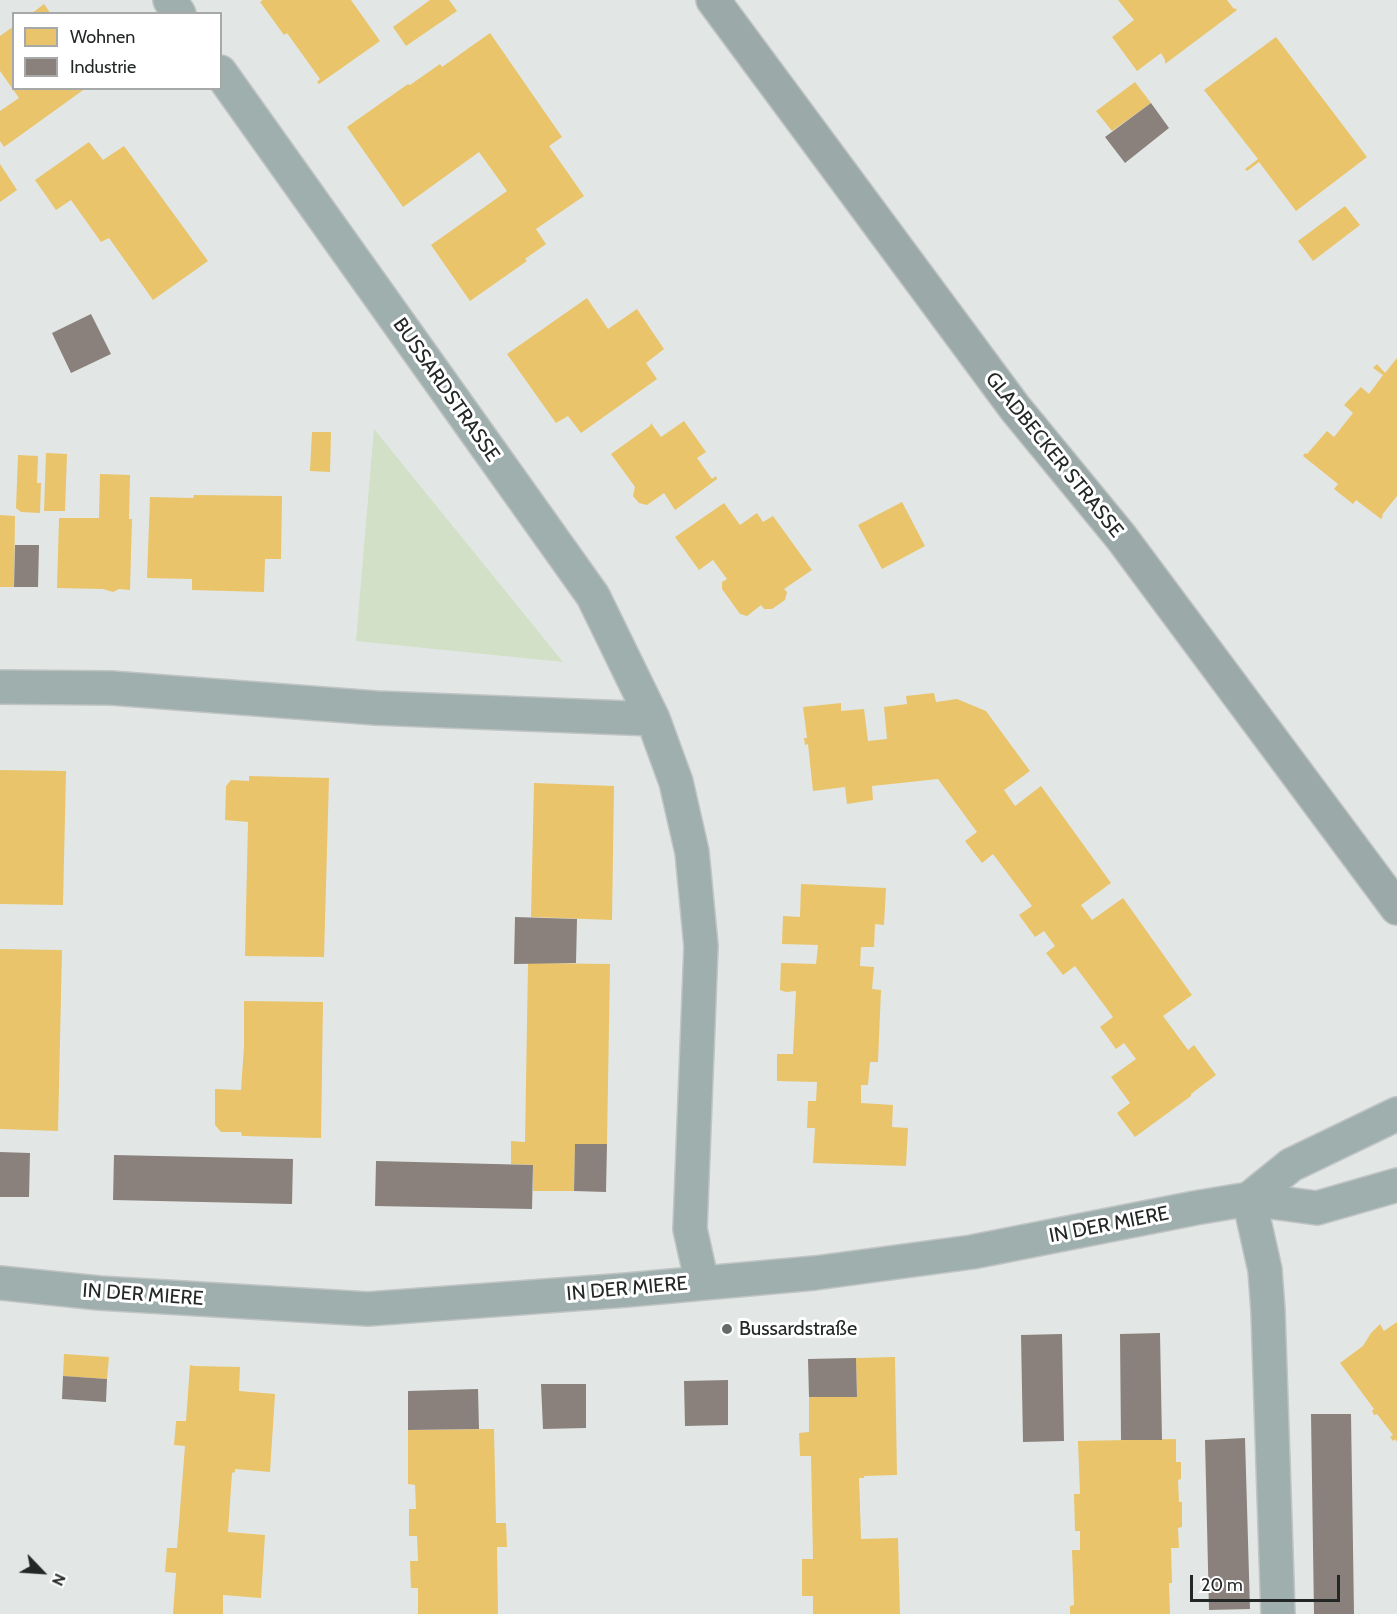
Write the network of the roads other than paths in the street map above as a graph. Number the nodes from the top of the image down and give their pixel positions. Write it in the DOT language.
graph roads {
  1 [pos="713,0"];
  2 [pos="222,75"];
  3 [pos="0,687"];
  4 [pos="653,719"];
  5 [pos="1397,908"];
  6 [pos="1397,1114"];
  7 [pos="1397,1185"];
  8 [pos="1249,1199"];
  9 [pos="0,1283"];
  10 [pos="702,1283"];
  11 [pos="1278,1614"];
  1 -- 5 [label="main road, GLADBECKER STRASSE"];
  2 -- 4 [label="street, BUSSARDSTRASSE"];
  3 -- 4 [label="street"];
  4 -- 10 [label="street, BUSSARDSTRASSE"];
  6 -- 8 [label="street, IN DER MIERE"];
  7 -- 8 [label="street, IN DER MIERE"];
  8 -- 10 [label="street, IN DER MIERE"];
  8 -- 11 [label="street"];
  9 -- 10 [label="street, IN DER MIERE"];
}
